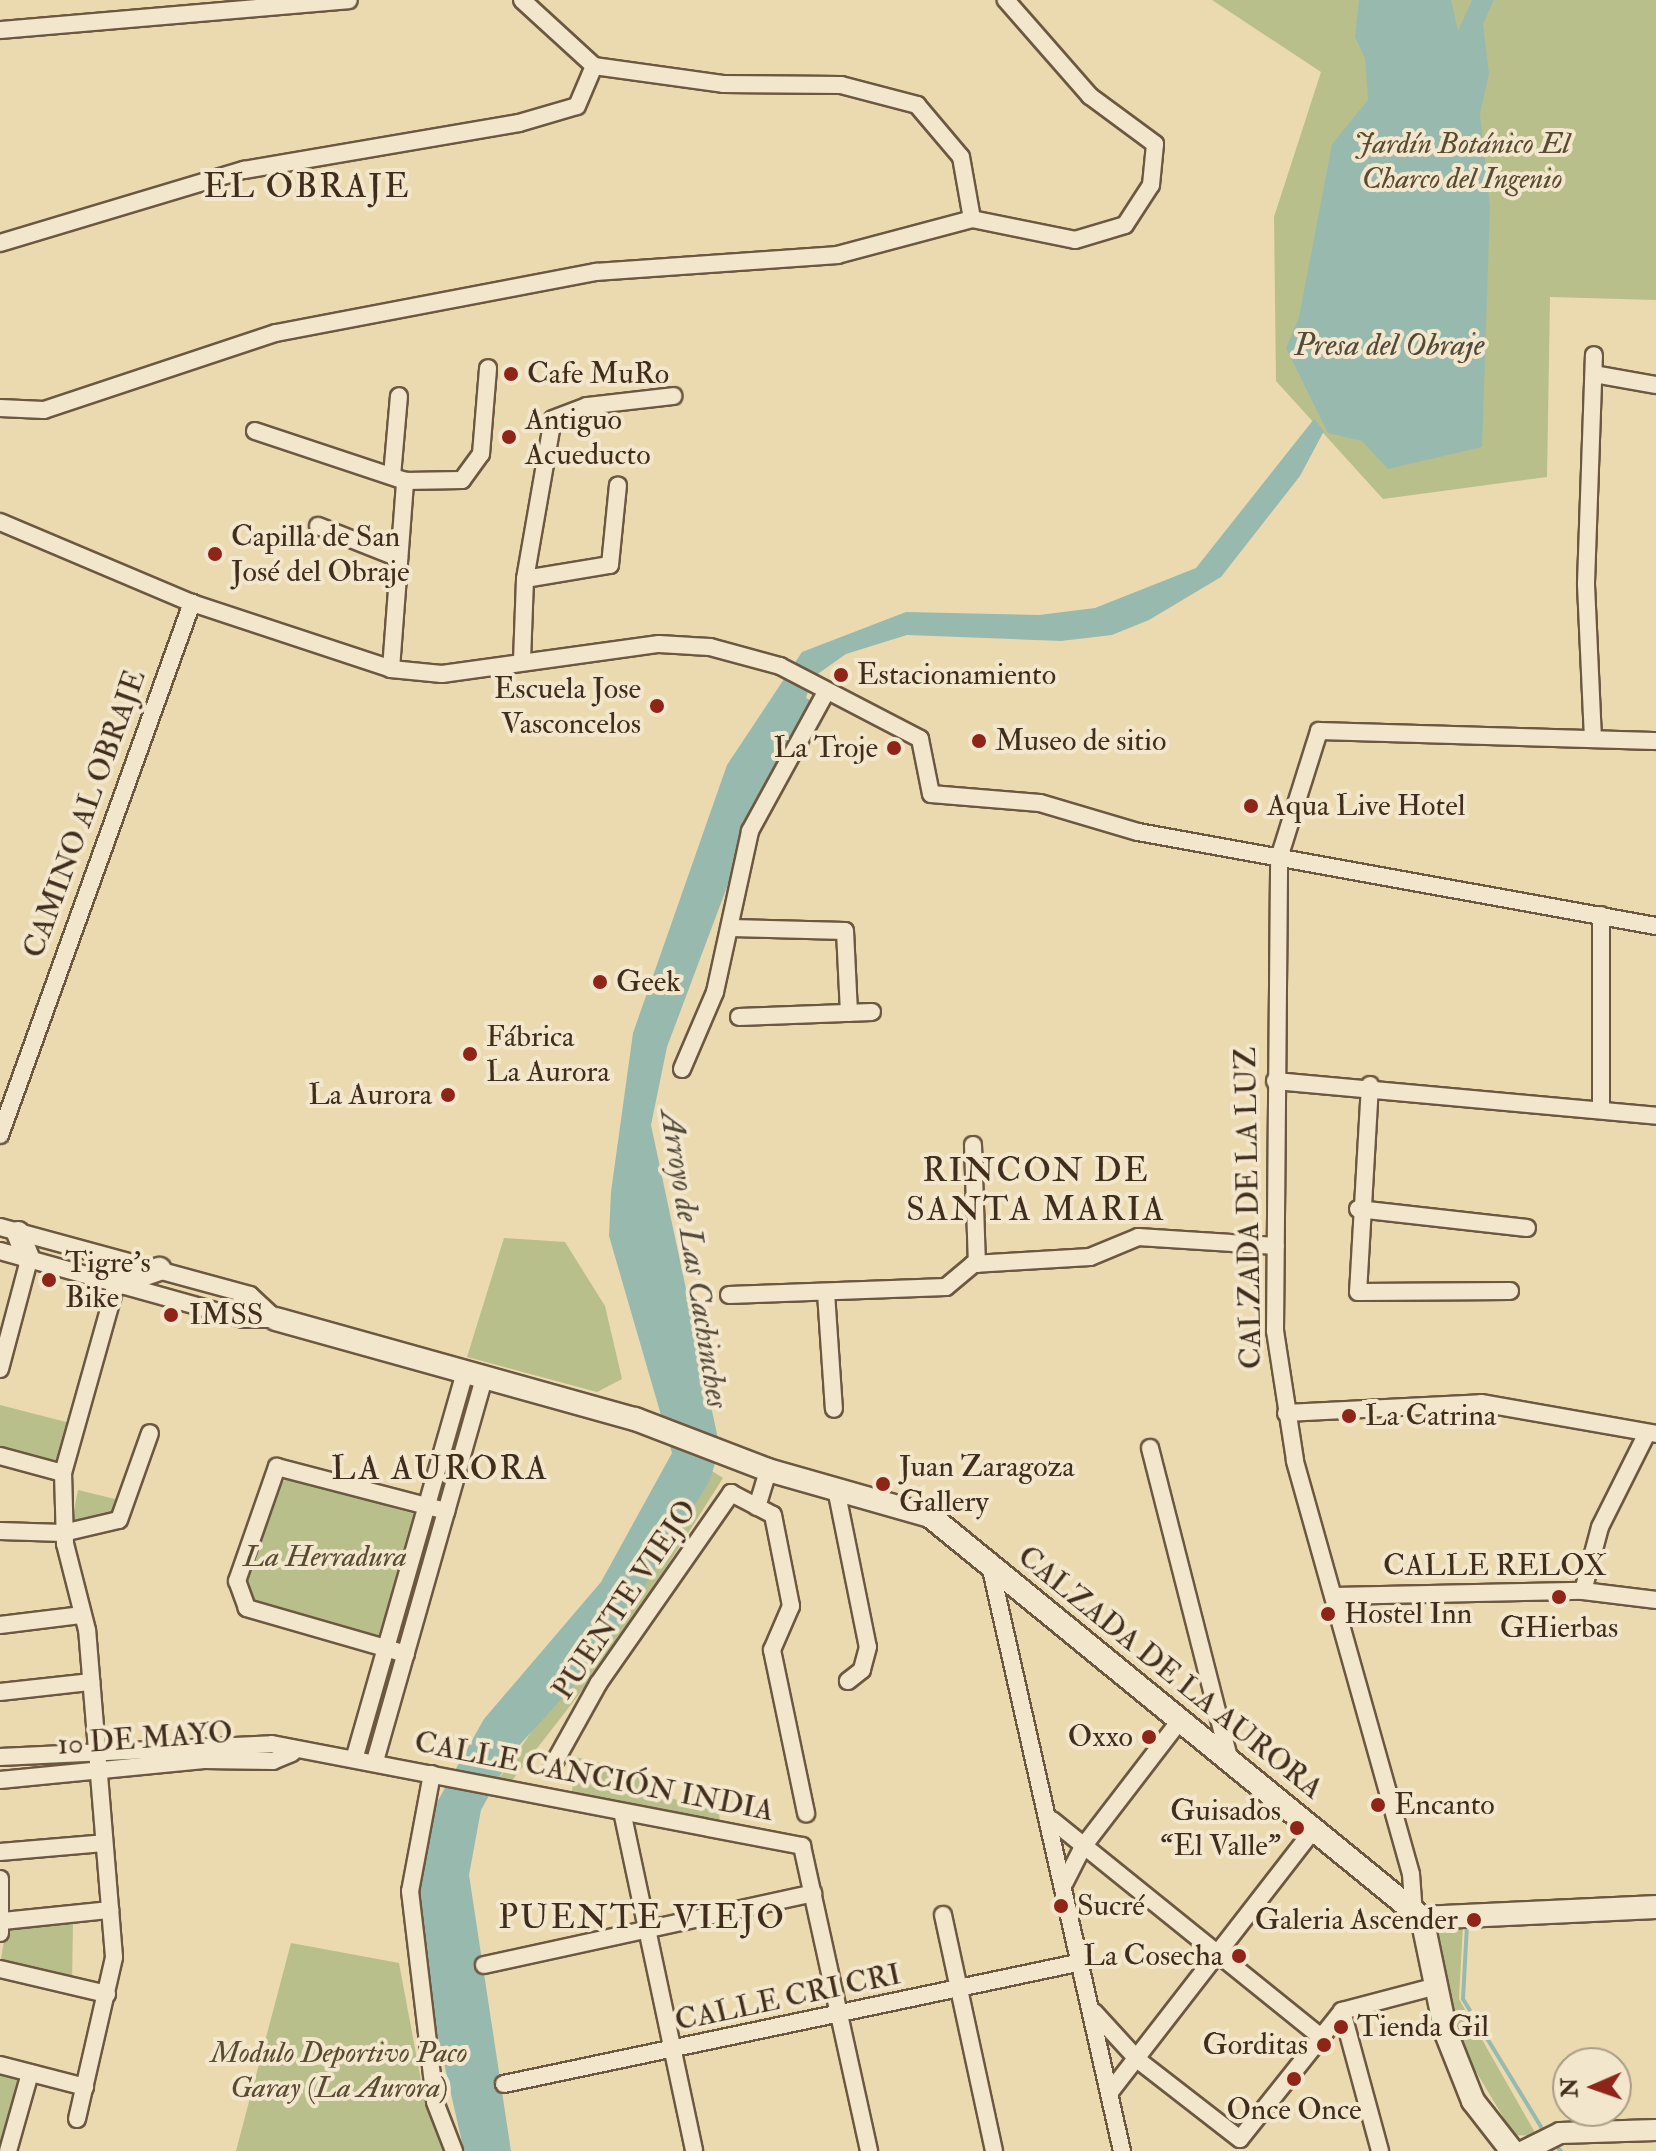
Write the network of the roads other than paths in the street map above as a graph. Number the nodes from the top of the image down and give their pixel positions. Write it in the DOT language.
graph roads {
  1 [pos="349,0"];
  2 [pos="522,0"];
  3 [pos="1006,0"];
  4 [pos="0,30"];
  5 [pos="594,66"];
  6 [pos="972,219"];
  7 [pos="0,243"];
  8 [pos="1594,355"];
  9 [pos="488,368"];
  10 [pos="1594,374"];
  11 [pos="1656,385"];
  12 [pos="399,396"];
  13 [pos="673,396"];
  14 [pos="1,411"];
  15 [pos="255,431"];
  16 [pos="398,478"];
  17 [pos="618,485"];
  18 [pos="0,522"];
  19 [pos="318,526"];
  20 [pos="399,558"];
  21 [pos="525,579"];
  22 [pos="192,603"];
  23 [pos="522,661"];
  24 [pos="391,669"];
  25 [pos="823,690"];
  26 [pos="1593,739"];
  27 [pos="1656,741"];
  28 [pos="1279,858"];
  29 [pos="1601,915"];
  30 [pos="1656,926"];
  31 [pos="732,928"];
  32 [pos="872,1012"];
  33 [pos="849,1013"];
  34 [pos="739,1017"];
  35 [pos="682,1069"];
  36 [pos="1275,1081"];
  37 [pos="1370,1085"];
  38 [pos="1601,1110"];
  39 [pos="1656,1116"];
  40 [pos="0,1135"];
  41 [pos="973,1145"];
  42 [pos="1358,1209"];
  43 [pos="1527,1228"];
  44 [pos="9,1230"];
  45 [pos="1276,1246"];
  46 [pos="0,1251"];
  47 [pos="29,1260"];
  48 [pos="977,1264"];
  49 [pos="159,1269"];
  50 [pos="116,1284"];
  51 [pos="1510,1291"];
  52 [pos="826,1293"];
  53 [pos="729,1295"];
  54 [pos="276,1319"];
  55 [pos="0,1369"];
  56 [pos="475,1375"];
  57 [pos="834,1409"];
  58 [pos="1286,1413"];
  59 [pos="150,1433"];
  60 [pos="1652,1433"];
  61 [pos="1150,1448"];
  62 [pos="0,1456"];
  63 [pos="768,1470"];
  64 [pos="63,1473"];
  65 [pos="836,1489"];
  66 [pos="427,1506"];
  67 [pos="757,1507"];
  68 [pos="446,1511"];
  69 [pos="0,1531"];
  70 [pos="63,1533"];
  71 [pos="990,1565"];
  72 [pos="1583,1591"];
  73 [pos="1334,1596"];
  74 [pos="1656,1600"];
  75 [pos="82,1615"];
  76 [pos="0,1625"];
  77 [pos="385,1651"];
  78 [pos="406,1654"];
  79 [pos="848,1681"];
  80 [pos="91,1682"];
  81 [pos="0,1692"];
  82 [pos="1181,1719"];
  83 [pos="355,1756"];
  84 [pos="1,1758"];
  85 [pos="1229,1759"];
  86 [pos="98,1760"];
  87 [pos="375,1761"];
  88 [pos="553,1765"];
  89 [pos="432,1774"];
  90 [pos="0,1780"];
  91 [pos="806,1813"];
  92 [pos="623,1816"];
  93 [pos="1052,1820"];
  94 [pos="1314,1829"];
  95 [pos="104,1843"];
  96 [pos="1082,1848"];
  97 [pos="0,1852"];
  98 [pos="0,1879"];
  99 [pos="1065,1882"];
  100 [pos="813,1893"];
  101 [pos="1656,1907"];
  102 [pos="110,1910"];
  103 [pos="943,1915"];
  104 [pos="1418,1916"];
  105 [pos="2,1927"];
  106 [pos="647,1929"];
  107 [pos="1212,1953"];
  108 [pos="1082,1962"];
  109 [pos="484,1965"];
  110 [pos="0,1969"];
  111 [pos="1433,1987"];
  112 [pos="960,1991"];
  113 [pos="107,1994"];
  114 [pos="1092,2010"];
  115 [pos="1342,2011"];
  116 [pos="839,2015"];
  117 [pos="1320,2036"];
  118 [pos="673,2051"];
  119 [pos="1138,2060"];
  120 [pos="0,2065"];
  121 [pos="30,2073"];
  122 [pos="504,2084"];
  123 [pos="85,2087"];
  124 [pos="1110,2092"];
  125 [pos="77,2119"];
  126 [pos="1656,2130"];
  127 [pos="1242,2145"];
  128 [pos="1534,2149"];
  129 [pos="8,2151"];
  130 [pos="454,2151"];
  131 [pos="694,2151"];
  132 [pos="869,2151"];
  133 [pos="994,2151"];
  134 [pos="1122,2151"];
  135 [pos="1380,2151"];
  136 [pos="1512,2151"];
  1 -- 4 [label="street"];
  2 -- 5 [label="street"];
  3 -- 6 [label="street"];
  5 -- 6 [label="street"];
  5 -- 7 [label="street"];
  6 -- 14 [label="street"];
  8 -- 10 [label="street"];
  9 -- 16 [label="street"];
  10 -- 11 [label="street"];
  10 -- 26 [label="street"];
  12 -- 16 [label="street"];
  13 -- 21 [label="street"];
  15 -- 16 [label="street"];
  16 -- 20 [label="street"];
  17 -- 21 [label="street"];
  18 -- 22 [label="street"];
  19 -- 20 [label="street"];
  20 -- 24 [label="street"];
  21 -- 23 [label="street"];
  22 -- 24 [label="street"];
  22 -- 40 [label="street, CAMINO AL OBRAJE"];
  23 -- 24 [label="street"];
  23 -- 25 [label="street"];
  25 -- 28 [label="street"];
  25 -- 31 [label="street"];
  26 -- 27 [label="street"];
  26 -- 28 [label="street, CALZADA DE LA LUZ"];
  28 -- 29 [label="street"];
  28 -- 36 [label="street, CALZADA DE LA LUZ"];
  29 -- 30 [label="street"];
  29 -- 38 [label="street"];
  31 -- 33 [label="street"];
  31 -- 35 [label="street"];
  32 -- 33 [label="street"];
  33 -- 34 [label="street"];
  36 -- 37 [label="street"];
  36 -- 45 [label="street, CALZADA DE LA LUZ"];
  37 -- 38 [label="street"];
  37 -- 42 [label="street"];
  38 -- 39 [label="street"];
  41 -- 48 [label="street"];
  42 -- 43 [label="street"];
  42 -- 51 [label="street"];
  44 -- 47 [label="main road"];
  44 -- 49 [label="street"];
  45 -- 48 [label="street"];
  45 -- 58 [label="street, CALZADA DE LA LUZ"];
  46 -- 47 [label="street"];
  47 -- 50 [label="street"];
  47 -- 55 [label="street"];
  48 -- 52 [label="street"];
  49 -- 50 [label="main road"];
  49 -- 54 [label="street"];
  50 -- 54 [label="street"];
  50 -- 64 [label="street"];
  52 -- 53 [label="street"];
  52 -- 57 [label="street"];
  54 -- 56 [label="main road, CALZADA DE LA AURORA"];
  56 -- 63 [label="main road, CALZADA DE LA AURORA"];
  56 -- 66 [label="street"];
  56 -- 68 [label="street"];
  58 -- 60 [label="street"];
  58 -- 73 [label="street, CALZADA DE LA LUZ"];
  59 -- 70 [label="street"];
  60 -- 72 [label="street"];
  61 -- 85 [label="street"];
  62 -- 64 [label="street"];
  63 -- 65 [label="main road, CALZADA DE LA AURORA"];
  63 -- 67 [label="street"];
  64 -- 70 [label="street"];
  65 -- 71 [label="main road, CALZADA DE LA AURORA"];
  65 -- 79 [label="street"];
  66 -- 68 [label="street"];
  66 -- 77 [label="street"];
  66 -- 77 [label="street"];
  67 -- 88 [label="street, PUENTE VIEJO"];
  67 -- 91 [label="street"];
  68 -- 78 [label="street"];
  69 -- 70 [label="street"];
  70 -- 75 [label="street"];
  71 -- 82 [label="main road, CALZADA DE LA AURORA"];
  71 -- 93 [label="street"];
  72 -- 73 [label="street, CALLE RELOX"];
  72 -- 74 [label="street, CALLE RELOX"];
  73 -- 104 [label="street, CALZADA DE LA LUZ"];
  75 -- 76 [label="street"];
  75 -- 80 [label="street"];
  77 -- 78 [label="street"];
  77 -- 83 [label="street"];
  78 -- 87 [label="street"];
  80 -- 81 [label="street"];
  80 -- 86 [label="street"];
  82 -- 85 [label="main road, CALZADA DE LA AURORA"];
  82 -- 96 [label="street"];
  83 -- 86 [label="street, 10 DE MAYO"];
  83 -- 87 [label="street, 10 DE MAYO"];
  84 -- 86 [label="street, 10 DE MAYO"];
  85 -- 94 [label="main road, CALZADA DE LA AURORA"];
  86 -- 90 [label="street, 10 DE MAYO"];
  86 -- 95 [label="street"];
  87 -- 89 [label="street, CALLE CANCIÓN INDIA"];
  89 -- 92 [label="street, CALLE CANCIÓN INDIA"];
  89 -- 130 [label="street"];
  92 -- 100 [label="street, CALLE CANCIÓN INDIA"];
  92 -- 106 [label="street"];
  93 -- 96 [label="street"];
  93 -- 99 [label="street"];
  94 -- 104 [label="main road, CALZADA DE LA AURORA"];
  94 -- 107 [label="street"];
  95 -- 97 [label="street"];
  95 -- 102 [label="street"];
  96 -- 99 [label="street"];
  96 -- 107 [label="street"];
  98 -- 105 [label="street"];
  99 -- 108 [label="street"];
  100 -- 106 [label="street"];
  100 -- 116 [label="street"];
  101 -- 104 [label="main road"];
  102 -- 105 [label="street"];
  102 -- 113 [label="street"];
  103 -- 112 [label="street"];
  104 -- 111 [label="main road, CALZADA DE LA LUZ"];
  106 -- 109 [label="street"];
  106 -- 118 [label="street"];
  107 -- 117 [label="street"];
  107 -- 119 [label="street"];
  108 -- 112 [label="street, CALLE CRI CRI"];
  108 -- 114 [label="street"];
  110 -- 113 [label="street"];
  111 -- 115 [label="street"];
  111 -- 136 [label="main road, CALZADA DE LA LUZ"];
  112 -- 116 [label="street, CALLE CRI CRI"];
  112 -- 133 [label="street"];
  113 -- 123 [label="street"];
  114 -- 119 [label="street"];
  114 -- 124 [label="street"];
  115 -- 117 [label="street"];
  115 -- 135 [label="street"];
  116 -- 118 [label="street, CALLE CRI CRI"];
  116 -- 132 [label="street"];
  117 -- 127 [label="street"];
  118 -- 122 [label="street, CALLE CRI CRI"];
  118 -- 131 [label="street"];
  119 -- 124 [label="street"];
  119 -- 127 [label="street"];
  120 -- 121 [label="street"];
  121 -- 123 [label="street"];
  121 -- 129 [label="street"];
  123 -- 125 [label="street"];
  124 -- 134 [label="street"];
  126 -- 128 [label="street"];
}
